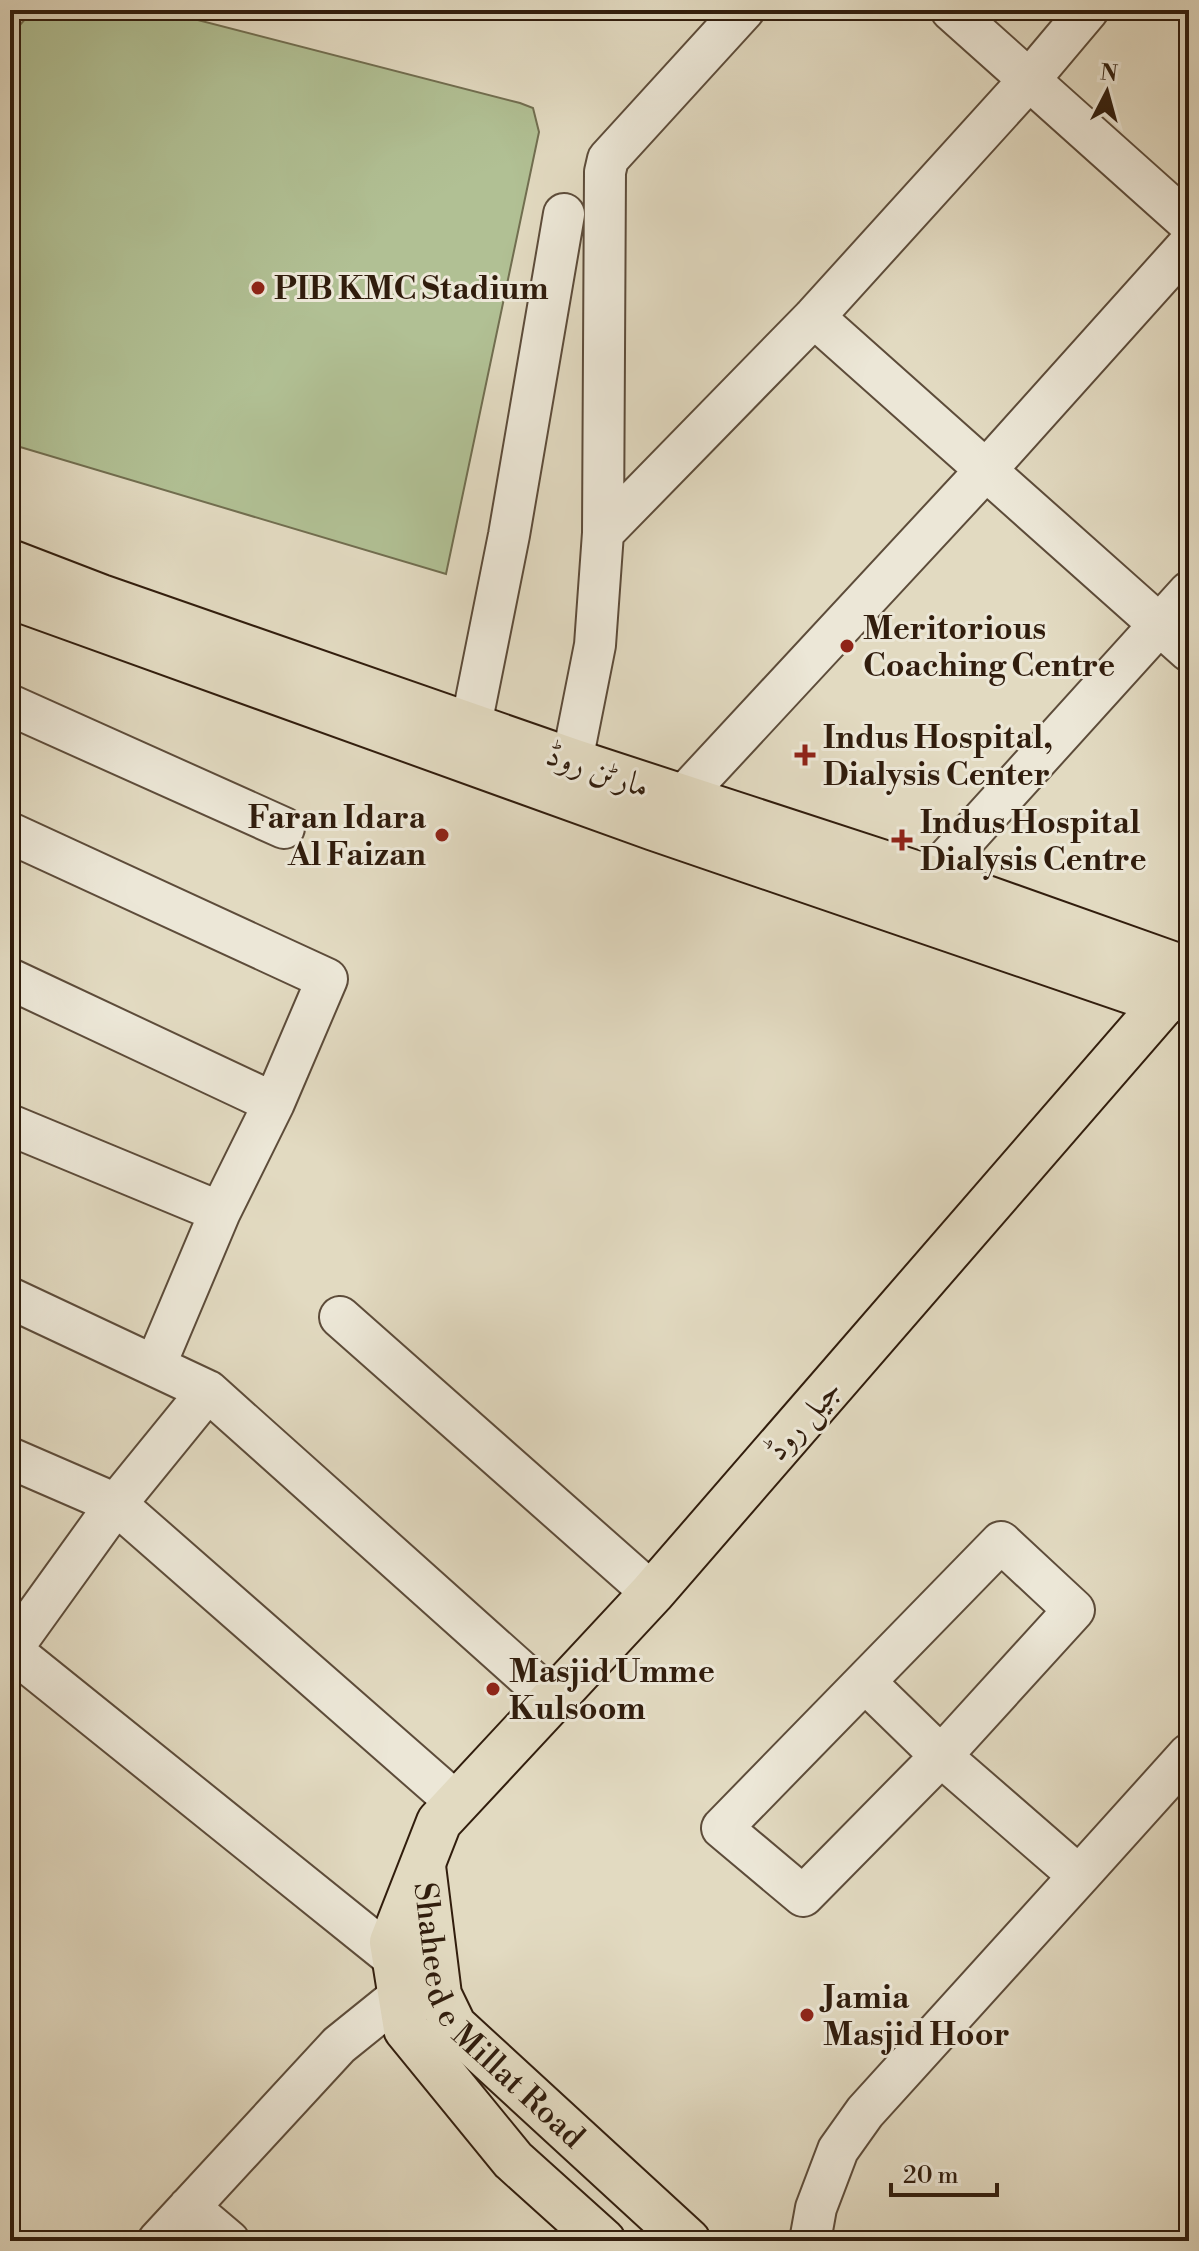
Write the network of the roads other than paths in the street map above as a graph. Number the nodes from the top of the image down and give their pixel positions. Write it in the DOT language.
graph roads {
  1 [pos="744,10"];
  2 [pos="951,10"];
  3 [pos="1088,10"];
  4 [pos="1029,80"];
  5 [pos="564,214"];
  6 [pos="1189,223"];
  7 [pos="1189,244"];
  8 [pos="814,317"];
  9 [pos="986,470"];
  10 [pos="603,533"];
  11 [pos="1189,592"];
  12 [pos="13,596"];
  13 [pos="1159,624"];
  14 [pos="1189,651"];
  15 [pos="10,705"];
  16 [pos="471,725"];
  17 [pos="572,761"];
  18 [pos="668,813"];
  19 [pos="284,828"];
  20 [pos="10,833"];
  21 [pos="930,878"];
  22 [pos="903,913"];
  23 [pos="10,979"];
  24 [pos="1181,982"];
  25 [pos="274,1103"];
  26 [pos="10,1125"];
  27 [pos="220,1212"];
  28 [pos="10,1298"];
  29 [pos="340,1317"];
  30 [pos="155,1366"];
  31 [pos="208,1391"];
  32 [pos="10,1458"];
  33 [pos="116,1504"];
  34 [pos="652,1593"];
  35 [pos="11,1649"];
  36 [pos="865,1682"];
  37 [pos="553,1700"];
  38 [pos="1189,1754"];
  39 [pos="941,1756"];
  40 [pos="457,1803"];
  41 [pos="423,1864"];
  42 [pos="1079,1876"];
  43 [pos="398,1977"];
  44 [pos="189,2207"];
  45 [pos="158,2241"];
  46 [pos="229,2241"];
  47 [pos="603,2241"];
  48 [pos="688,2241"];
  49 [pos="810,2241"];
  1 -- 10 [label="street"];
  2 -- 4 [label="street"];
  3 -- 4 [label="street"];
  4 -- 6 [label="street"];
  4 -- 8 [label="street"];
  5 -- 16 [label="street"];
  7 -- 9 [label="street"];
  8 -- 9 [label="street"];
  8 -- 10 [label="street"];
  9 -- 13 [label="street"];
  9 -- 18 [label="street"];
  10 -- 17 [label="street"];
  11 -- 13 [label="street"];
  12 -- 16 [label="main road, مارٹن روڈ"];
  12 -- 18 [label="main road, مارٹن روڈ"];
  13 -- 14 [label="street"];
  13 -- 21 [label="street"];
  15 -- 19 [label="street"];
  16 -- 17 [label="main road, مارٹن روڈ"];
  17 -- 18 [label="main road, مارٹن روڈ"];
  18 -- 21 [label="main road, مارٹن روڈ"];
  18 -- 22 [label="main road, مارٹن روڈ"];
  20 -- 25 [label="street"];
  21 -- 22 [label="street"];
  21 -- 24 [label="main road, مارٹن روڈ"];
  22 -- 24 [label="main road, مارٹن روڈ"];
  23 -- 25 [label="street"];
  24 -- 34 [label="main road, جیل روڈ"];
  25 -- 27 [label="street"];
  26 -- 27 [label="street"];
  27 -- 30 [label="street"];
  28 -- 30 [label="street"];
  29 -- 34 [label="street"];
  30 -- 31 [label="street"];
  31 -- 33 [label="street"];
  31 -- 37 [label="street"];
  32 -- 33 [label="street"];
  33 -- 35 [label="street"];
  33 -- 40 [label="street"];
  34 -- 37 [label="main road, جیل روڈ"];
  35 -- 43 [label="street"];
  36 -- 39 [label="street"];
  36 -- 39 [label="street"];
  36 -- 39 [label="street"];
  37 -- 40 [label="main road, جیل روڈ"];
  38 -- 42 [label="street"];
  39 -- 42 [label="street"];
  40 -- 41 [label="main road, جیل روڈ"];
  41 -- 43 [label="main road, Shaheed e Millat Road"];
  41 -- 48 [label="main road, Shaheed e Millat Road"];
  42 -- 49 [label="street"];
  43 -- 44 [label="street"];
  43 -- 47 [label="main road, Shaheed e Millat Road"];
  44 -- 45 [label="street"];
  44 -- 46 [label="street"];
}
